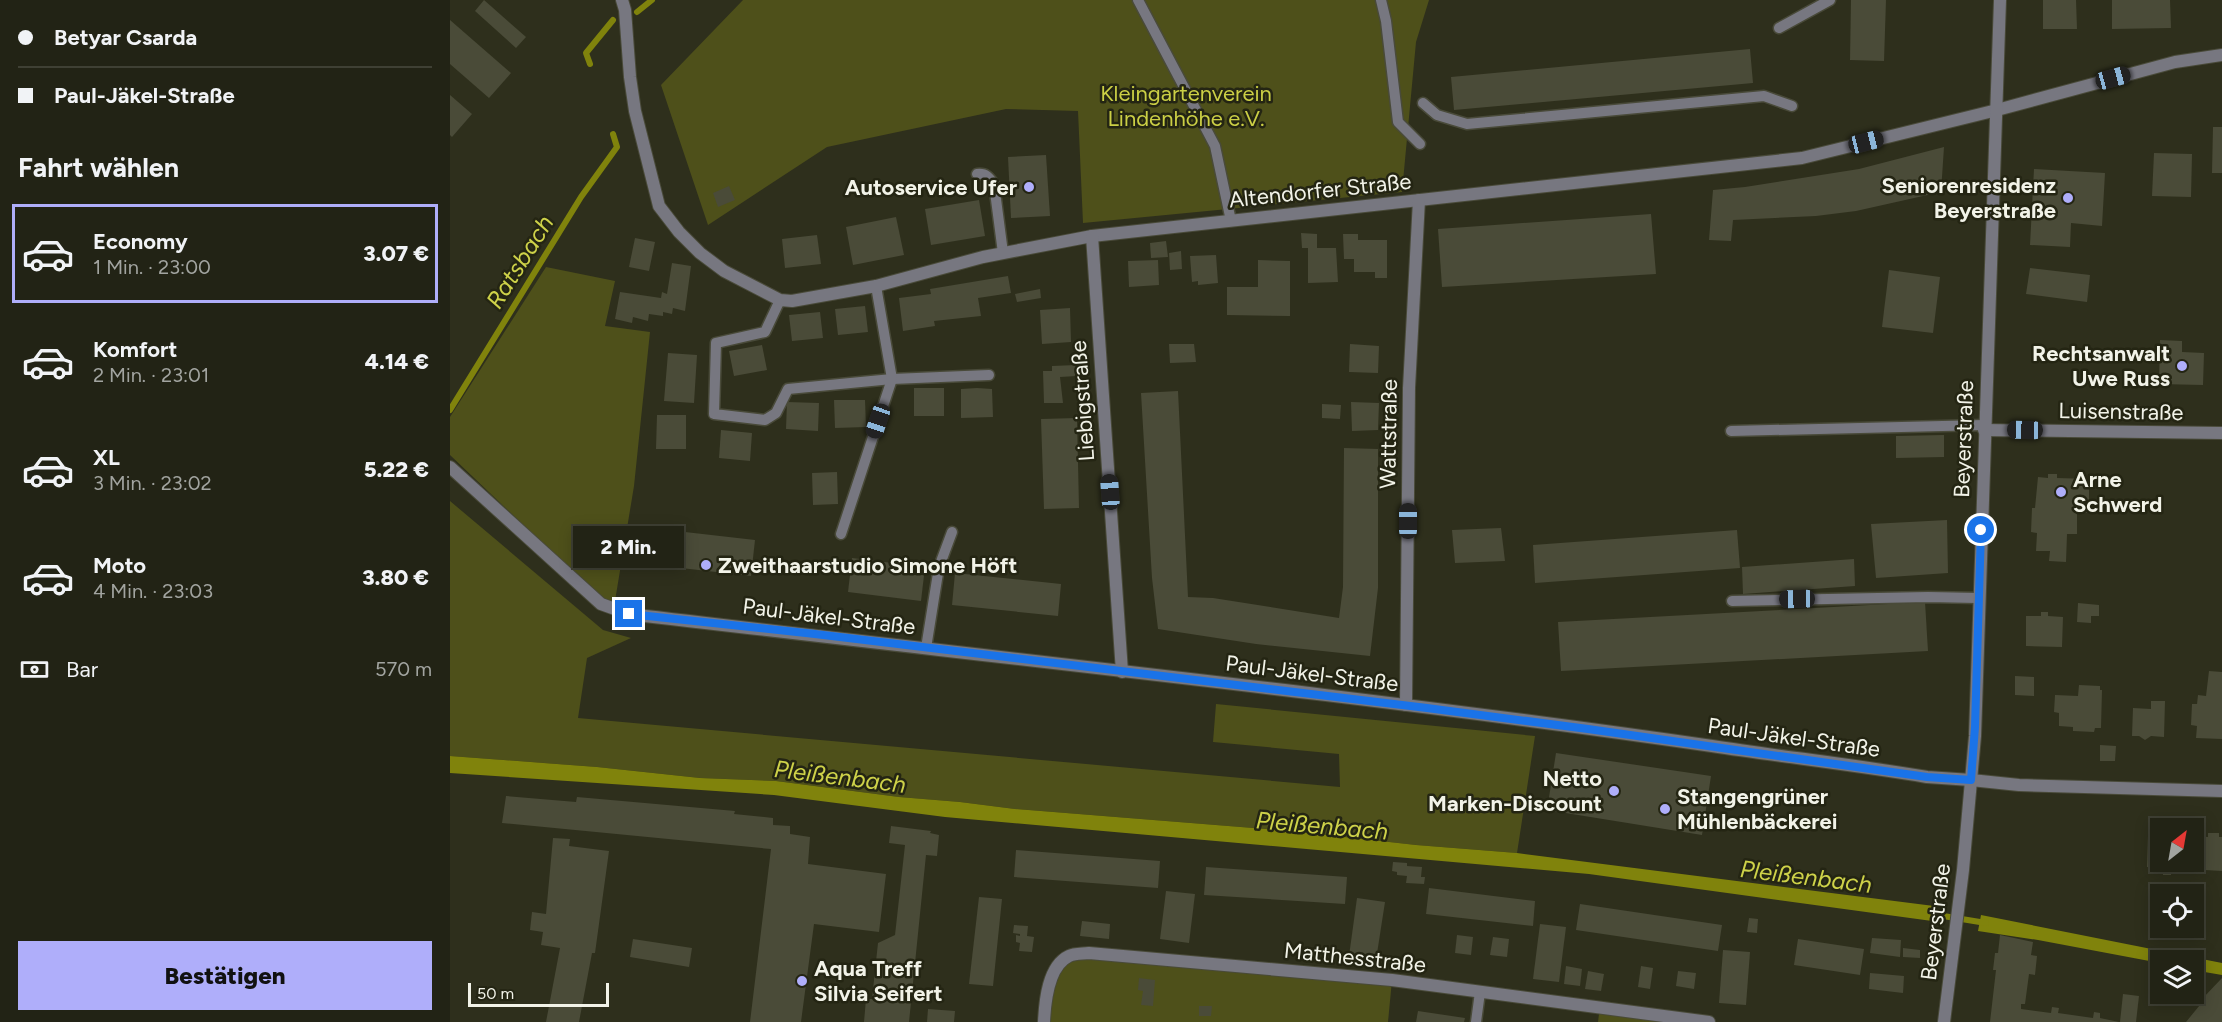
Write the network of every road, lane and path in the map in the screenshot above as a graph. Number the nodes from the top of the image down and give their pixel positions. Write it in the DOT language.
graph roads {
  1 [pos="622,0"];
  2 [pos="1138,0"];
  3 [pos="1381,0"];
  4 [pos="1830,0"];
  5 [pos="2000,0"];
  6 [pos="1779,28"];
  7 [pos="2222,56"];
  8 [pos="1422,103"];
  9 [pos="1792,106"];
  10 [pos="1997,110"];
  11 [pos="1420,144"];
  12 [pos="977,174"];
  13 [pos="1419,200"];
  14 [pos="1231,221"];
  15 [pos="1092,236"];
  16 [pos="1003,253"];
  17 [pos="876,286"];
  18 [pos="780,300"];
  19 [pos="989,375"];
  20 [pos="892,379"];
  21 [pos="1984,428"];
  22 [pos="1731,431"];
  23 [pos="2222,433"];
  24 [pos="450,466"];
  25 [pos="952,532"];
  26 [pos="841,534"];
  27 [pos="1978,598"];
  28 [pos="1732,601"];
  29 [pos="926,648"];
  30 [pos="1122,672"];
  31 [pos="1406,705"];
  32 [pos="1971,780"];
  33 [pos="2222,791"];
  34 [pos="1480,992"];
  35 [pos="1643,1017"];
  36 [pos="1044,1022"];
  37 [pos="1476,1022"];
  38 [pos="1709,1022"];
  39 [pos="1944,1022"];
  1 -- 18 [label="street"];
  2 -- 14 [label="lane"];
  3 -- 11 [label="lane"];
  4 -- 6 [label="lane"];
  5 -- 10 [label="street, Beyerstraße"];
  7 -- 10 [label="street, Altendorfer Straße"];
  8 -- 9 [label="lane"];
  10 -- 13 [label="street, Altendorfer Straße"];
  10 -- 21 [label="street, Beyerstraße"];
  12 -- 16 [label="lane"];
  13 -- 14 [label="street, Altendorfer Straße"];
  13 -- 31 [label="street, Wattstraße"];
  14 -- 15 [label="street, Altendorfer Straße"];
  15 -- 16 [label="street, Altendorfer Straße"];
  15 -- 30 [label="street, Liebigstraße"];
  16 -- 17 [label="street, Altendorfer Straße"];
  17 -- 18 [label="street, Altendorfer Straße"];
  17 -- 20 [label="lane"];
  18 -- 20 [label="lane"];
  19 -- 20 [label="lane"];
  20 -- 26 [label="lane"];
  21 -- 22 [label="lane"];
  21 -- 23 [label="street, Luisenstraße"];
  21 -- 27 [label="street, Beyerstraße"];
  24 -- 29 [label="street, Paul-Jäkel-Straße"];
  25 -- 29 [label="lane"];
  27 -- 28 [label="lane"];
  27 -- 32 [label="street, Beyerstraße"];
  29 -- 30 [label="street, Paul-Jäkel-Straße"];
  30 -- 31 [label="street, Paul-Jäkel-Straße"];
  31 -- 32 [label="street, Paul-Jäkel-Straße"];
  32 -- 33 [label="street, Paul-Jäkel-Straße"];
  32 -- 39 [label="street, Beyerstraße"];
  34 -- 35 [label="street, Matthesstraße"];
  34 -- 36 [label="street, Matthesstraße"];
  34 -- 37 [label="lane"];
  35 -- 38 [label="street, Matthesstraße"];
}
